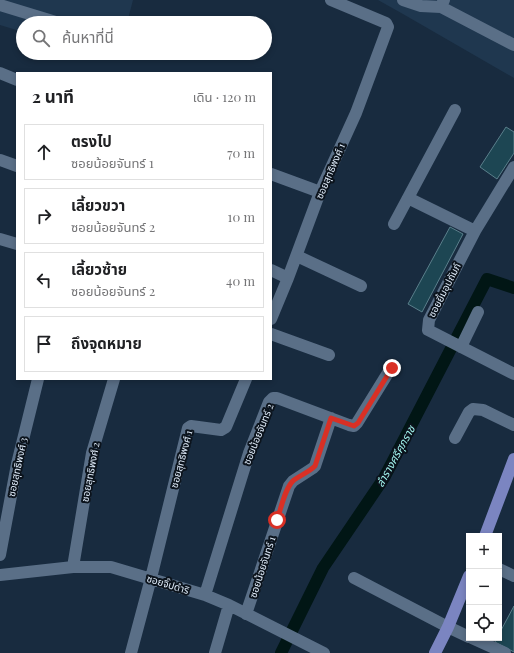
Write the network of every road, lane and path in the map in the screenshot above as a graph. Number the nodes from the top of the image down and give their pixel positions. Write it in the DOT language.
graph roads {
  1 [pos="330,0"];
  2 [pos="403,0"];
  3 [pos="443,3"];
  4 [pos="0,6"];
  5 [pos="35,16"];
  6 [pos="514,45"];
  7 [pos="0,73"];
  8 [pos="16,80"];
  9 [pos="455,110"];
  10 [pos="0,160"];
  11 [pos="16,166"];
  12 [pos="514,167"];
  13 [pos="272,174"];
  14 [pos="320,192"];
  15 [pos="408,198"];
  16 [pos="394,224"];
  17 [pos="475,231"];
  18 [pos="0,239"];
  19 [pos="16,244"];
  20 [pos="297,256"];
  21 [pos="272,270"];
  22 [pos="288,278"];
  23 [pos="361,286"];
  24 [pos="478,312"];
  25 [pos="272,317"];
  26 [pos="272,334"];
  27 [pos="460,346"];
  28 [pos="329,355"];
  29 [pos="392,368"];
  30 [pos="514,374"];
  31 [pos="38,380"];
  32 [pos="114,380"];
  33 [pos="246,380"];
  34 [pos="331,418"];
  35 [pos="514,425"];
  36 [pos="455,438"];
  37 [pos="514,462"];
  38 [pos="486,533"];
  39 [pos="0,555"];
  40 [pos="73,567"];
  41 [pos="502,570"];
  42 [pos="0,575"];
  43 [pos="514,576"];
  44 [pos="151,578"];
  45 [pos="354,578"];
  46 [pos="466,583"];
  47 [pos="205,595"];
  48 [pos="228,605"];
  49 [pos="246,614"];
  50 [pos="448,627"];
  51 [pos="466,636"];
  52 [pos="479,641"];
  53 [pos="131,653"];
  54 [pos="215,653"];
  55 [pos="324,653"];
  56 [pos="436,653"];
  57 [pos="505,653"];
  1 -- 14 [label="street, ซอยสุทธิพงศ์ 1"];
  2 -- 3 [label="street"];
  3 -- 6 [label="street"];
  4 -- 5 [label="street"];
  7 -- 8 [label="street"];
  9 -- 15 [label="street"];
  10 -- 11 [label="street"];
  12 -- 17 [label="street, ซอยยิ้มอุปถัมภ์"];
  13 -- 14 [label="street"];
  14 -- 20 [label="street, ซอยสุทธิพงศ์ 1"];
  15 -- 16 [label="street"];
  15 -- 17 [label="street"];
  17 -- 27 [label="street, ซอยยิ้มอุปถัมภ์"];
  18 -- 19 [label="street"];
  20 -- 22 [label="street, ซอยสุทธิพงศ์ 1"];
  20 -- 23 [label="street"];
  21 -- 22 [label="street"];
  22 -- 25 [label="street, ซอยสุทธิพงศ์ 1"];
  24 -- 27 [label="street"];
  26 -- 28 [label="street"];
  27 -- 30 [label="street, ซอยยิ้มอุปถัมภ์"];
  29 -- 34 [label="street, ซอยน้อยจันทร์ 2"];
  31 -- 39 [label="street, ซอยสุทธิพงศ์ 3"];
  32 -- 40 [label="street, ซอยสุทธิพงศ์ 2"];
  33 -- 44 [label="street, ซอยสุทธิพงศ์ 1"];
  34 -- 47 [label="street, ซอยน้อยจันทร์ 2"];
  34 -- 49 [label="street, ซอยน้อยจันทร์ 1"];
  35 -- 36 [label="street"];
  37 -- 38 [label="main road"];
  40 -- 42 [label="street, ซอยจิ๊ปดำริ"];
  40 -- 44 [label="street, ซอยจิ๊ปดำริ"];
  41 -- 43 [label="street"];
  44 -- 47 [label="street, ซอยจิ๊ปดำริ"];
  44 -- 53 [label="street"];
  45 -- 50 [label="street"];
  46 -- 50 [label="main road"];
  47 -- 48 [label="street, ซอยจิ๊ปดำริ"];
  48 -- 49 [label="street, ซอยจิ๊ปดำริ"];
  48 -- 54 [label="street"];
  49 -- 55 [label="street, ซอยจิ๊ปดำริ"];
  50 -- 51 [label="street"];
  50 -- 56 [label="main road"];
  52 -- 57 [label="street"];
}
